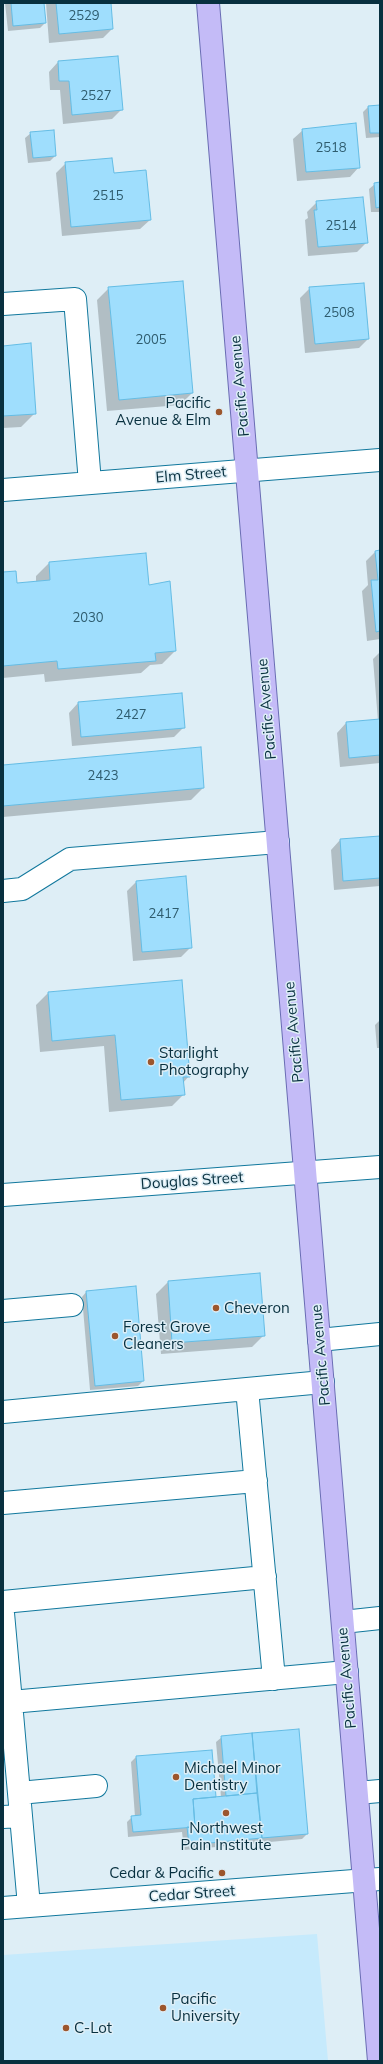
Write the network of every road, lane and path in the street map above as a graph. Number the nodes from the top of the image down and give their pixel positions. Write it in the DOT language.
graph roads {
  1 [pos="208,3"];
  2 [pos="3,304"];
  3 [pos="380,460"];
  4 [pos="248,471"];
  5 [pos="90,483"];
  6 [pos="3,490"];
  7 [pos="278,842"];
  8 [pos="3,891"];
  9 [pos="380,1167"];
  10 [pos="306,1173"];
  11 [pos="3,1195"];
  12 [pos="72,1305"];
  13 [pos="3,1311"];
  14 [pos="380,1334"];
  15 [pos="319,1340"];
  16 [pos="323,1382"];
  17 [pos="247,1389"];
  18 [pos="3,1412"];
  19 [pos="256,1481"];
  20 [pos="3,1503"];
  21 [pos="264,1577"];
  22 [pos="3,1602"];
  23 [pos="3,1613"];
  24 [pos="380,1618"];
  25 [pos="343,1622"];
  26 [pos="347,1672"];
  27 [pos="274,1679"];
  28 [pos="11,1702"];
  29 [pos="96,1786"];
  30 [pos="380,1790"];
  31 [pos="19,1793"];
  32 [pos="356,1793"];
  33 [pos="12,1817"];
  34 [pos="372,1880"];
  35 [pos="29,1906"];
  36 [pos="3,1908"];
  37 [pos="379,2061"];
  1 -- 4 [label="main road, Pacific Avenue"];
  2 -- 5 [label="street"];
  3 -- 4 [label="street, Elm Street"];
  4 -- 5 [label="street, Elm Street"];
  4 -- 7 [label="main road, Pacific Avenue"];
  5 -- 6 [label="street, Elm Street"];
  7 -- 8 [label="street"];
  7 -- 10 [label="main road, Pacific Avenue"];
  9 -- 10 [label="street, Douglas Street"];
  10 -- 11 [label="street, Douglas Street"];
  10 -- 15 [label="main road, Pacific Avenue"];
  12 -- 13 [label="street"];
  14 -- 15 [label="street"];
  15 -- 16 [label="main road, Pacific Avenue"];
  16 -- 17 [label="street"];
  16 -- 25 [label="main road, Pacific Avenue"];
  17 -- 18 [label="street"];
  17 -- 19 [label="street"];
  19 -- 20 [label="street"];
  19 -- 21 [label="street"];
  21 -- 22 [label="street"];
  21 -- 27 [label="street"];
  23 -- 28 [label="street"];
  24 -- 25 [label="street"];
  25 -- 26 [label="main road, Pacific Avenue"];
  26 -- 27 [label="street"];
  26 -- 32 [label="main road, Pacific Avenue"];
  27 -- 28 [label="street"];
  28 -- 31 [label="street"];
  29 -- 31 [label="street"];
  30 -- 32 [label="street"];
  31 -- 33 [label="street"];
  32 -- 34 [label="main road, Pacific Avenue"];
  33 -- 35 [label="street"];
  34 -- 35 [label="street, Cedar Street"];
  34 -- 37 [label="main road, Pacific Avenue"];
  35 -- 36 [label="street, Cedar Street"];
}
